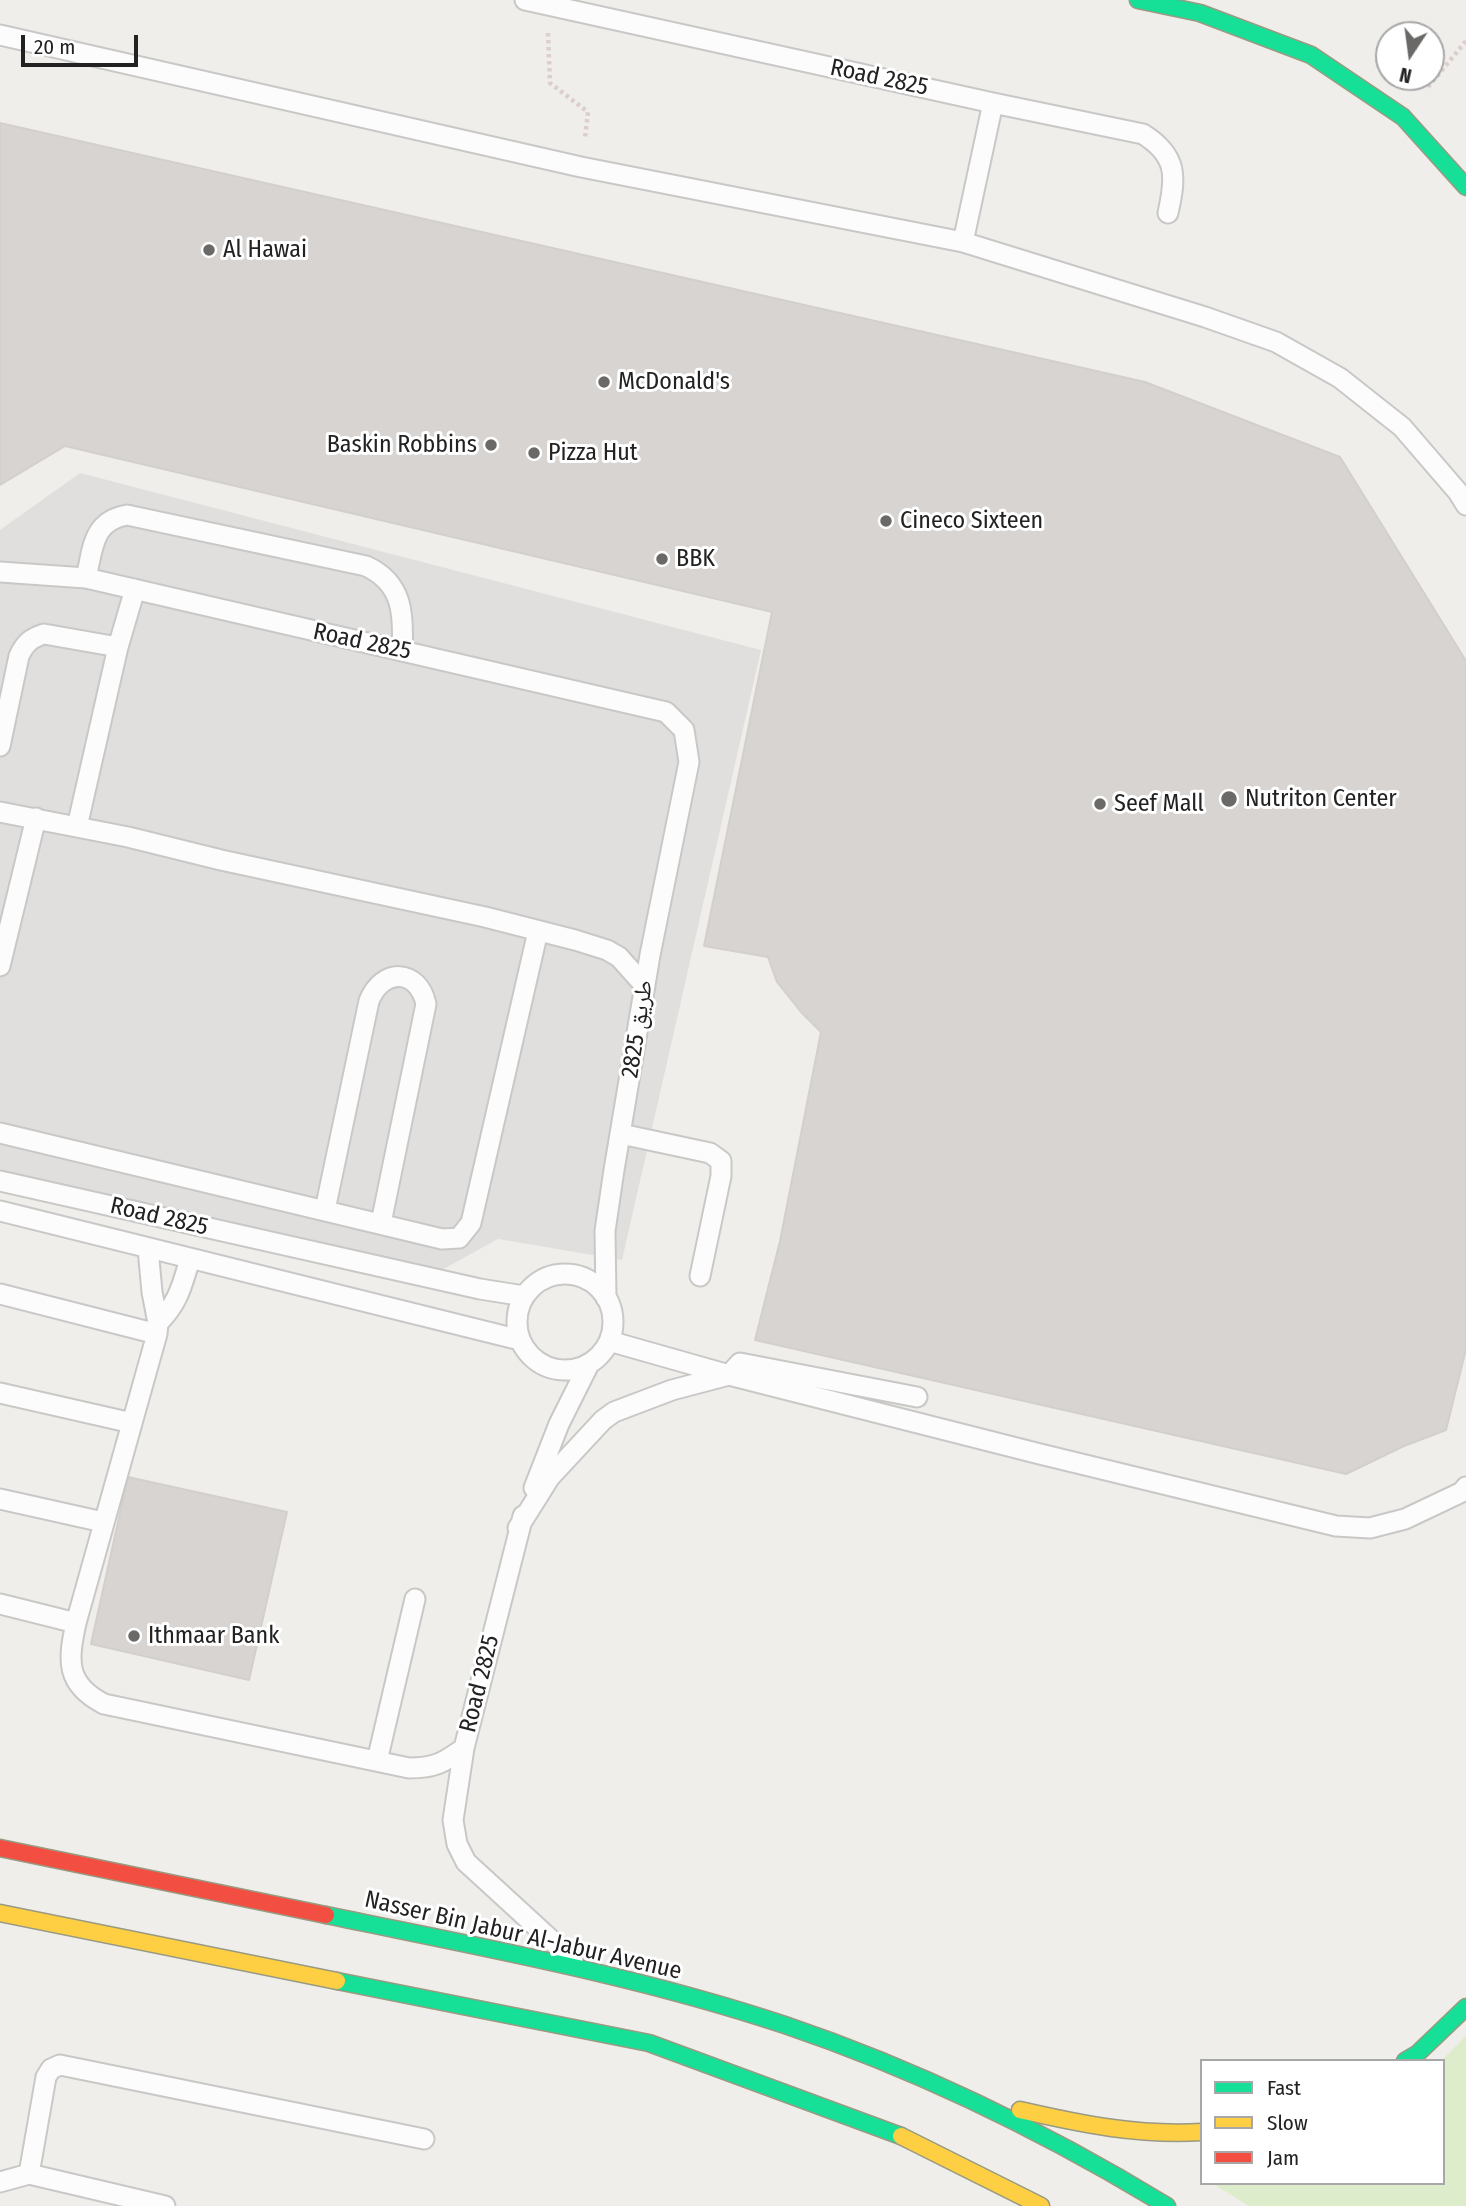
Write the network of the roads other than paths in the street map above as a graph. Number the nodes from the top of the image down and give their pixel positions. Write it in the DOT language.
graph roads {
  1 [pos="525,0"];
  2 [pos="1138,0"];
  3 [pos="0,35"];
  4 [pos="993,103"];
  5 [pos="1466,187"];
  6 [pos="1168,213"];
  7 [pos="962,242"];
  8 [pos="1466,505"];
  9 [pos="0,572"];
  10 [pos="86,578"];
  11 [pos="135,589"];
  12 [pos="118,647"];
  13 [pos="402,650"];
  14 [pos="0,746"];
  15 [pos="0,812"];
  16 [pos="36,818"];
  17 [pos="77,827"];
  18 [pos="538,931"];
  19 [pos="0,966"];
  20 [pos="645,986"];
  21 [pos="0,1133"];
  22 [pos="621,1134"];
  23 [pos="0,1181"];
  24 [pos="325,1210"];
  25 [pos="0,1211"];
  26 [pos="381,1223"];
  27 [pos="148,1249"];
  28 [pos="190,1259"];
  29 [pos="701,1276"];
  30 [pos="0,1294"];
  31 [pos="524,1296"];
  32 [pos="606,1298"];
  33 [pos="157,1328"];
  34 [pos="520,1340"];
  35 [pos="609,1341"];
  36 [pos="589,1364"];
  37 [pos="729,1375"];
  38 [pos="0,1393"];
  39 [pos="917,1397"];
  40 [pos="132,1423"];
  41 [pos="1466,1487"];
  42 [pos="0,1499"];
  43 [pos="103,1522"];
  44 [pos="518,1528"];
  45 [pos="415,1599"];
  46 [pos="0,1604"];
  47 [pos="76,1623"];
  48 [pos="464,1748"];
  49 [pos="377,1761"];
  50 [pos="4,1847"];
  51 [pos="0,1913"];
  52 [pos="582,1968"];
  53 [pos="1466,2007"];
  54 [pos="1408,2059"];
  55 [pos="964,2097"];
  56 [pos="892,2132"];
  57 [pos="1200,2132"];
  58 [pos="424,2139"];
  59 [pos="29,2174"];
  60 [pos="957,2181"];
  61 [pos="0,2182"];
  62 [pos="166,2206"];
  63 [pos="1041,2206"];
  64 [pos="1167,2206"];
  1 -- 4 [label="lane, Road 2825"];
  2 -- 5 [label="main road"];
  3 -- 7 [label="lane"];
  4 -- 6 [label="lane, Road 2825"];
  4 -- 7 [label="lane"];
  7 -- 8 [label="lane"];
  9 -- 10 [label="lane, Road 2825"];
  10 -- 11 [label="lane, Road 2825"];
  10 -- 13 [label="lane"];
  11 -- 12 [label="lane"];
  11 -- 13 [label="lane, Road 2825"];
  12 -- 14 [label="lane"];
  12 -- 17 [label="lane"];
  13 -- 20 [label="lane, Road 2825"];
  15 -- 16 [label="lane"];
  16 -- 17 [label="lane"];
  16 -- 19 [label="lane"];
  17 -- 18 [label="lane"];
  18 -- 20 [label="lane"];
  18 -- 26 [label="lane"];
  20 -- 22 [label="lane, طريق 2825"];
  21 -- 24 [label="lane"];
  22 -- 29 [label="lane"];
  22 -- 32 [label="lane, طريق 2825"];
  23 -- 31 [label="lane, Road 2825"];
  24 -- 26 [label="lane"];
  24 -- 26 [label="lane"];
  25 -- 27 [label="lane, Road 2825"];
  27 -- 28 [label="lane, Road 2825"];
  27 -- 33 [label="lane"];
  28 -- 33 [label="lane"];
  28 -- 34 [label="lane, Road 2825"];
  30 -- 33 [label="lane"];
  31 -- 32 [label="lane"];
  31 -- 34 [label="lane"];
  32 -- 35 [label="lane"];
  33 -- 40 [label="lane"];
  34 -- 36 [label="lane"];
  35 -- 36 [label="lane, Road 2825"];
  35 -- 37 [label="lane"];
  36 -- 44 [label="lane, Road 2825"];
  37 -- 39 [label="lane"];
  37 -- 41 [label="lane"];
  37 -- 44 [label="lane"];
  38 -- 40 [label="lane"];
  40 -- 43 [label="lane"];
  42 -- 43 [label="lane"];
  43 -- 47 [label="lane"];
  44 -- 48 [label="lane, Road 2825"];
  45 -- 49 [label="lane"];
  46 -- 47 [label="lane"];
  47 -- 49 [label="lane"];
  48 -- 49 [label="lane"];
  48 -- 52 [label="lane, Road 2825"];
  50 -- 52 [label="main road, Nasser Bin Jabur Al-Jabur Avenue"];
  51 -- 56 [label="main road"];
  52 -- 55 [label="main road, Nasser Bin Jabur Al-Jabur Avenue"];
  53 -- 54 [label="main road"];
  55 -- 57 [label="main road"];
  55 -- 64 [label="main road, Nasser Bin Jabur Al-Jabur Avenue"];
  56 -- 60 [label="main road"];
  56 -- 63 [label="main road"];
  58 -- 59 [label="lane"];
  59 -- 61 [label="lane"];
  59 -- 62 [label="lane"];
}
